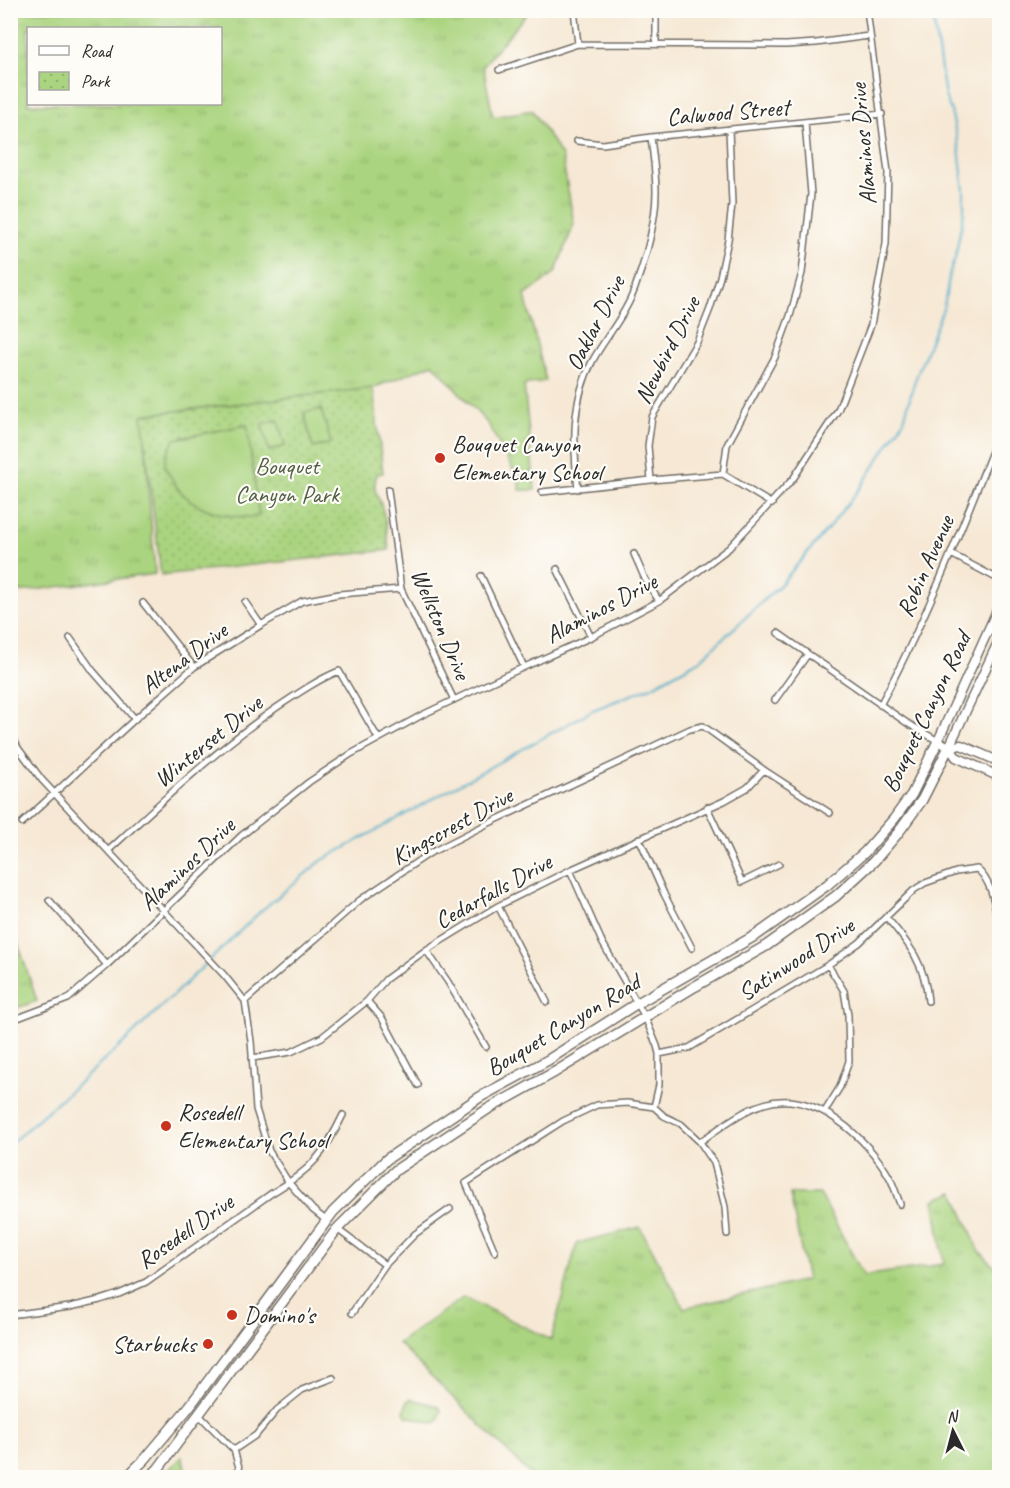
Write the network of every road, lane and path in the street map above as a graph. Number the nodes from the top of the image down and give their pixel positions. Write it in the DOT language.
graph roads {
  1 [pos="574,10"];
  2 [pos="656,10"];
  3 [pos="867,10"];
  4 [pos="869,36"];
  5 [pos="578,44"];
  6 [pos="656,44"];
  7 [pos="499,70"];
  8 [pos="882,114"];
  9 [pos="805,123"];
  10 [pos="729,129"];
  11 [pos="651,137"];
  12 [pos="577,141"];
  13 [pos="999,332"];
  14 [pos="999,342"];
  15 [pos="997,439"];
  16 [pos="723,474"];
  17 [pos="651,480"];
  18 [pos="578,489"];
  19 [pos="388,490"];
  20 [pos="542,492"];
  21 [pos="772,504"];
  22 [pos="634,554"];
  23 [pos="951,554"];
  24 [pos="557,569"];
  25 [pos="481,576"];
  26 [pos="999,580"];
  27 [pos="402,589"];
  28 [pos="659,601"];
  29 [pos="245,602"];
  30 [pos="143,603"];
  31 [pos="998,608"];
  32 [pos="261,625"];
  33 [pos="999,626"];
  34 [pos="777,633"];
  35 [pos="591,637"];
  36 [pos="70,638"];
  37 [pos="999,638"];
  38 [pos="808,654"];
  39 [pos="194,667"];
  40 [pos="524,667"];
  41 [pos="454,700"];
  42 [pos="775,700"];
  43 [pos="880,705"];
  44 [pos="135,719"];
  45 [pos="10,734"];
  46 [pos="378,738"];
  47 [pos="938,741"];
  48 [pos="949,747"];
  49 [pos="999,762"];
  50 [pos="764,770"];
  51 [pos="999,777"];
  52 [pos="56,794"];
  53 [pos="707,807"];
  54 [pos="830,813"];
  55 [pos="22,823"];
  56 [pos="639,838"];
  57 [pos="109,850"];
  58 [pos="779,864"];
  59 [pos="570,870"];
  60 [pos="49,900"];
  61 [pos="498,906"];
  62 [pos="164,911"];
  63 [pos="886,918"];
  64 [pos="999,932"];
  65 [pos="692,948"];
  66 [pos="426,950"];
  67 [pos="828,964"];
  68 [pos="107,965"];
  69 [pos="245,1001"];
  70 [pos="367,1001"];
  71 [pos="928,1001"];
  72 [pos="547,1002"];
  73 [pos="636,1004"];
  74 [pos="645,1017"];
  75 [pos="10,1021"];
  76 [pos="486,1047"];
  77 [pos="659,1054"];
  78 [pos="252,1058"];
  79 [pos="418,1085"];
  80 [pos="999,1090"];
  81 [pos="654,1107"];
  82 [pos="825,1111"];
  83 [pos="343,1114"];
  84 [pos="700,1142"];
  85 [pos="999,1144"];
  86 [pos="289,1183"];
  87 [pos="900,1204"];
  88 [pos="450,1209"];
  89 [pos="327,1221"];
  90 [pos="337,1229"];
  91 [pos="727,1234"];
  92 [pos="495,1252"];
  93 [pos="385,1265"];
  94 [pos="352,1313"];
  95 [pos="10,1315"];
  96 [pos="253,1319"];
  97 [pos="333,1378"];
  98 [pos="221,1384"];
  99 [pos="189,1407"];
  100 [pos="198,1414"];
  101 [pos="234,1450"];
  102 [pos="126,1478"];
  103 [pos="149,1478"];
  104 [pos="242,1478"];
  1 -- 5 [label="street"];
  2 -- 6 [label="street"];
  3 -- 4 [label="street, Alaminos Drive"];
  4 -- 6 [label="street"];
  4 -- 8 [label="street, Alaminos Drive"];
  5 -- 6 [label="street"];
  5 -- 7 [label="street"];
  8 -- 9 [label="street, Calwood Street"];
  8 -- 21 [label="street, Alaminos Drive"];
  9 -- 10 [label="street, Calwood Street"];
  9 -- 16 [label="street"];
  10 -- 11 [label="street, Calwood Street"];
  10 -- 17 [label="street, Newbird Drive"];
  11 -- 12 [label="street, Calwood Street"];
  11 -- 18 [label="street, Oaklar Drive"];
  13 -- 14 [label="street"];
  15 -- 23 [label="street, Robin Avenue"];
  16 -- 17 [label="street"];
  16 -- 21 [label="street"];
  17 -- 18 [label="street"];
  18 -- 20 [label="street"];
  19 -- 27 [label="street, Wellston Drive"];
  21 -- 28 [label="street, Alaminos Drive"];
  22 -- 28 [label="street"];
  23 -- 26 [label="street"];
  23 -- 43 [label="street, Robin Avenue"];
  24 -- 35 [label="street"];
  25 -- 40 [label="street"];
  27 -- 32 [label="street, Altena Drive"];
  27 -- 41 [label="street, Wellston Drive"];
  28 -- 35 [label="street, Alaminos Drive"];
  29 -- 32 [label="street"];
  30 -- 39 [label="street"];
  31 -- 33 [label="main road"];
  31 -- 47 [label="main road, Bouquet Canyon Road"];
  32 -- 39 [label="street, Altena Drive"];
  34 -- 38 [label="street"];
  35 -- 40 [label="street, Alaminos Drive"];
  36 -- 44 [label="street"];
  37 -- 48 [label="main road, Bouquet Canyon Road"];
  38 -- 42 [label="street"];
  38 -- 43 [label="street"];
  39 -- 44 [label="street, Altena Drive"];
  40 -- 41 [label="street, Alaminos Drive"];
  41 -- 46 [label="street, Alaminos Drive"];
  43 -- 47 [label="street"];
  44 -- 52 [label="street, Altena Drive"];
  45 -- 52 [label="street"];
  46 -- 57 [label="street, Winterset Drive"];
  46 -- 62 [label="street, Alaminos Drive"];
  47 -- 48 [label="main road"];
  47 -- 73 [label="main road, Bouquet Canyon Road"];
  48 -- 49 [label="main road"];
  48 -- 51 [label="main road"];
  48 -- 74 [label="main road, Bouquet Canyon Road"];
  50 -- 53 [label="street, Cedarfalls Drive"];
  50 -- 54 [label="street"];
  50 -- 69 [label="street, Kingscrest Drive"];
  52 -- 55 [label="street, Altena Drive"];
  52 -- 57 [label="street"];
  53 -- 56 [label="street, Cedarfalls Drive"];
  53 -- 58 [label="street"];
  56 -- 59 [label="street, Cedarfalls Drive"];
  56 -- 65 [label="street"];
  57 -- 62 [label="street"];
  59 -- 61 [label="street, Cedarfalls Drive"];
  59 -- 73 [label="street"];
  60 -- 68 [label="street"];
  61 -- 66 [label="street, Cedarfalls Drive"];
  61 -- 72 [label="street"];
  62 -- 68 [label="street, Alaminos Drive"];
  62 -- 69 [label="street"];
  63 -- 64 [label="street, Satinwood Drive"];
  63 -- 67 [label="street, Satinwood Drive"];
  63 -- 71 [label="street"];
  66 -- 70 [label="street, Cedarfalls Drive"];
  66 -- 76 [label="street"];
  67 -- 77 [label="street, Satinwood Drive"];
  67 -- 82 [label="street"];
  68 -- 75 [label="street, Alaminos Drive"];
  69 -- 78 [label="street"];
  70 -- 78 [label="street, Cedarfalls Drive"];
  70 -- 79 [label="street"];
  73 -- 74 [label="street"];
  73 -- 89 [label="main road, Bouquet Canyon Road"];
  74 -- 77 [label="street"];
  74 -- 90 [label="main road, Bouquet Canyon Road"];
  77 -- 81 [label="street"];
  78 -- 86 [label="street"];
  80 -- 85 [label="street"];
  81 -- 84 [label="street"];
  81 -- 92 [label="street"];
  82 -- 84 [label="street"];
  82 -- 87 [label="street"];
  83 -- 86 [label="street, Rosedell Drive"];
  84 -- 91 [label="street"];
  86 -- 89 [label="street"];
  86 -- 95 [label="street, Rosedell Drive"];
  88 -- 93 [label="street"];
  89 -- 90 [label="main road"];
  89 -- 96 [label="main road, Bouquet Canyon Road"];
  90 -- 93 [label="street"];
  90 -- 98 [label="main road, Bouquet Canyon Road"];
  93 -- 94 [label="street"];
  96 -- 98 [label="main road"];
  96 -- 99 [label="main road, Bouquet Canyon Road"];
  97 -- 101 [label="street"];
  98 -- 100 [label="main road, Bouquet Canyon Road"];
  99 -- 100 [label="main road"];
  99 -- 102 [label="main road, Bouquet Canyon Road"];
  100 -- 101 [label="street"];
  100 -- 103 [label="main road, Bouquet Canyon Road"];
  101 -- 104 [label="street"];
}
